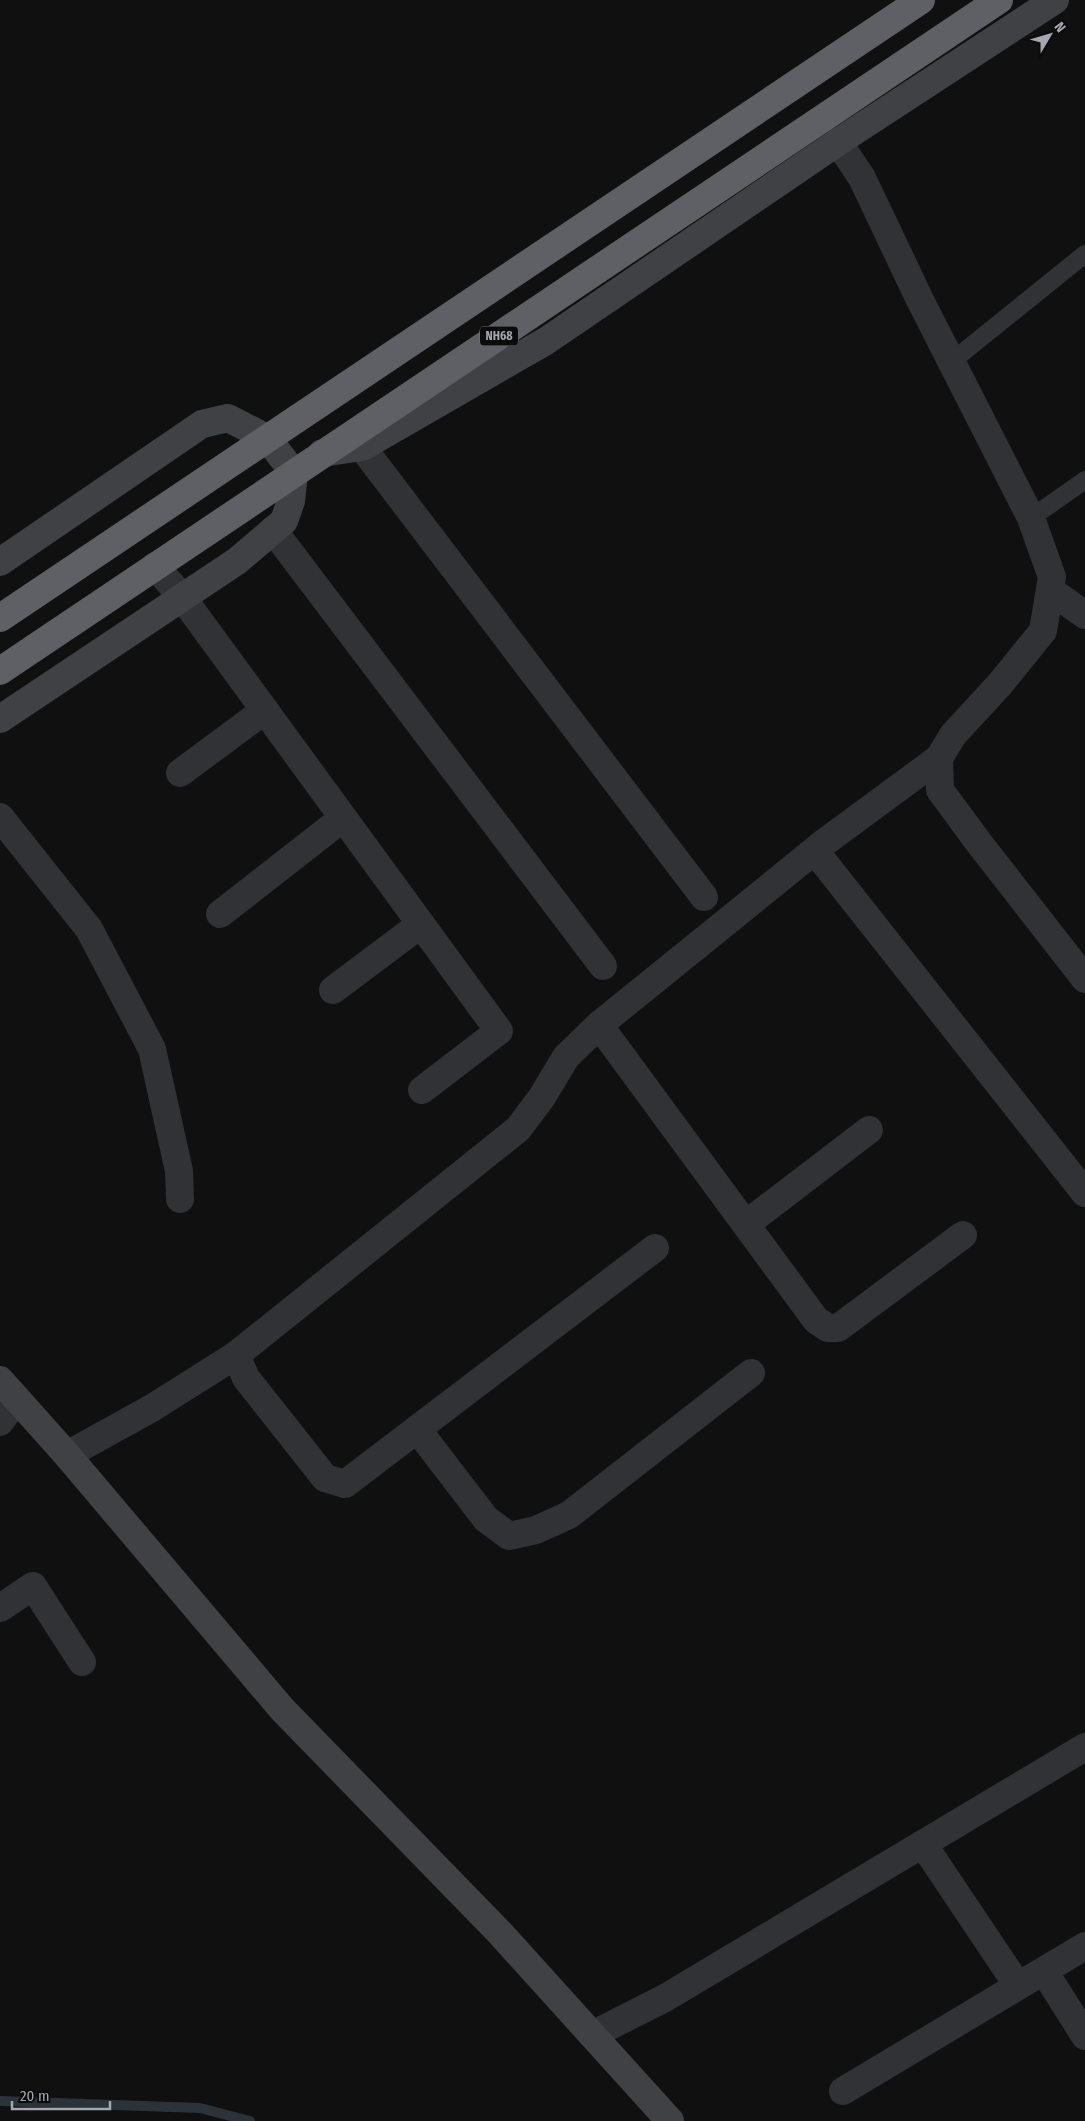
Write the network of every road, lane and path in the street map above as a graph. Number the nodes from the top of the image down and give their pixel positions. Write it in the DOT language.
graph roads {
  1 [pos="921,0"];
  2 [pos="999,0"];
  3 [pos="1055,0"];
  4 [pos="838,142"];
  5 [pos="1085,254"];
  6 [pos="951,362"];
  7 [pos="267,438"];
  8 [pos="362,448"];
  9 [pos="322,453"];
  10 [pos="294,473"];
  11 [pos="1085,480"];
  12 [pos="1031,518"];
  13 [pos="273,530"];
  14 [pos="0,562"];
  15 [pos="155,566"];
  16 [pos="1050,590"];
  17 [pos="182,597"];
  18 [pos="1085,615"];
  19 [pos="0,618"];
  20 [pos="0,671"];
  21 [pos="265,710"];
  22 [pos="0,719"];
  23 [pos="939,758"];
  24 [pos="180,773"];
  25 [pos="0,817"];
  26 [pos="343,818"];
  27 [pos="814,852"];
  28 [pos="704,897"];
  29 [pos="220,914"];
  30 [pos="421,924"];
  31 [pos="603,966"];
  32 [pos="1085,979"];
  33 [pos="333,990"];
  34 [pos="599,1025"];
  35 [pos="422,1090"];
  36 [pos="868,1130"];
  37 [pos="1085,1193"];
  38 [pos="180,1199"];
  39 [pos="746,1224"];
  40 [pos="963,1235"];
  41 [pos="656,1248"];
  42 [pos="236,1355"];
  43 [pos="751,1373"];
  44 [pos="8,1389"];
  45 [pos="0,1422"];
  46 [pos="417,1430"];
  47 [pos="67,1455"];
  48 [pos="0,1608"];
  49 [pos="82,1662"];
  50 [pos="1085,1747"];
  51 [pos="923,1844"];
  52 [pos="1085,1946"];
  53 [pos="1044,1971"];
  54 [pos="1018,1986"];
  55 [pos="592,2035"];
  56 [pos="1085,2036"];
  57 [pos="843,2091"];
  58 [pos="670,2121"];
  1 -- 7 [label="highway"];
  2 -- 9 [label="highway, NH68"];
  3 -- 4 [label="street"];
  4 -- 6 [label="street"];
  4 -- 8 [label="street"];
  5 -- 6 [label="lane"];
  6 -- 12 [label="street"];
  7 -- 10 [label="street"];
  7 -- 14 [label="street"];
  7 -- 19 [label="highway"];
  8 -- 9 [label="street"];
  8 -- 28 [label="street"];
  9 -- 10 [label="highway, NH68"];
  10 -- 13 [label="street"];
  10 -- 15 [label="highway, NH68"];
  11 -- 12 [label="lane"];
  12 -- 16 [label="street"];
  13 -- 17 [label="street"];
  13 -- 31 [label="street"];
  15 -- 17 [label="street"];
  15 -- 20 [label="highway, NH68"];
  16 -- 18 [label="street"];
  16 -- 23 [label="street"];
  17 -- 21 [label="street"];
  17 -- 22 [label="street"];
  21 -- 24 [label="street"];
  21 -- 26 [label="street"];
  23 -- 27 [label="street"];
  23 -- 32 [label="street"];
  25 -- 38 [label="street"];
  26 -- 29 [label="street"];
  26 -- 30 [label="street"];
  27 -- 34 [label="street"];
  27 -- 37 [label="street"];
  30 -- 33 [label="street"];
  30 -- 35 [label="street"];
  34 -- 39 [label="street"];
  34 -- 42 [label="street"];
  36 -- 39 [label="street"];
  39 -- 40 [label="street"];
  41 -- 46 [label="street"];
  42 -- 46 [label="street"];
  42 -- 47 [label="street"];
  43 -- 46 [label="street"];
  44 -- 45 [label="street"];
  44 -- 47 [label="street"];
  47 -- 55 [label="street"];
  48 -- 49 [label="street"];
  50 -- 51 [label="street"];
  51 -- 54 [label="street"];
  51 -- 55 [label="street"];
  52 -- 53 [label="street"];
  53 -- 54 [label="street"];
  53 -- 56 [label="street"];
  54 -- 57 [label="street"];
  55 -- 58 [label="street"];
}
